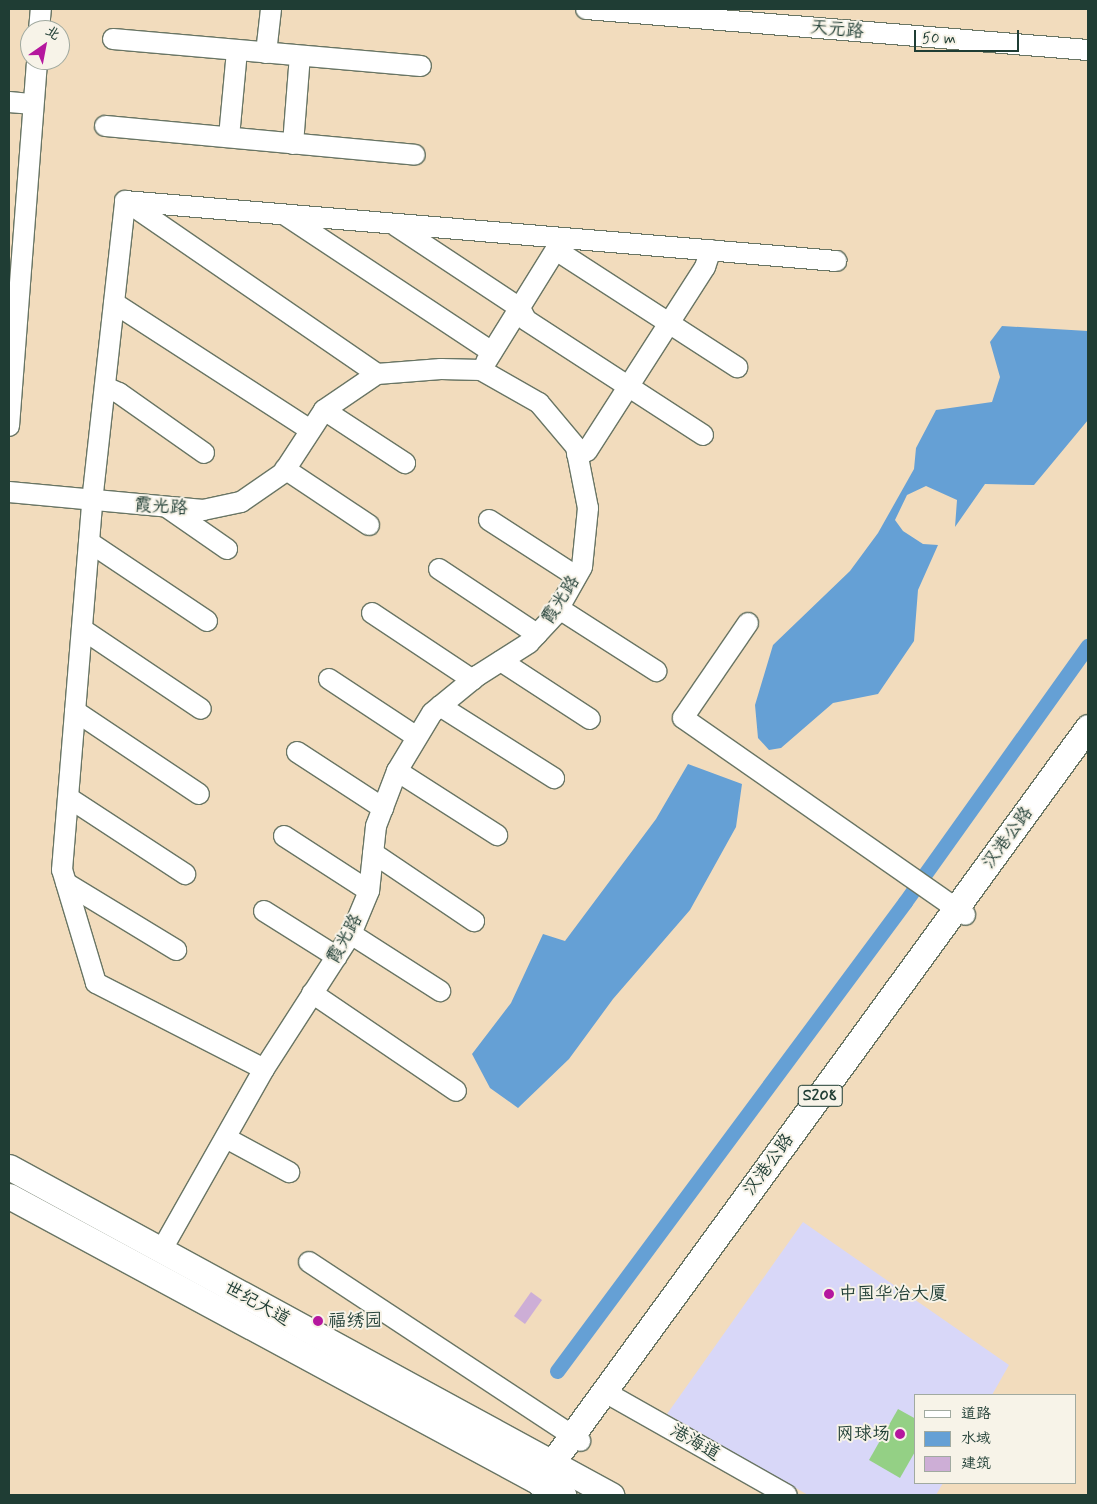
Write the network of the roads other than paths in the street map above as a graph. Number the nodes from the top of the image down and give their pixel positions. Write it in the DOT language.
graph roads {
  1 [pos="271,9"];
  2 [pos="586,9"];
  3 [pos="113,39"];
  4 [pos="237,50"];
  5 [pos="1088,50"];
  6 [pos="266,53"];
  7 [pos="300,56"];
  8 [pos="421,66"];
  9 [pos="36,70"];
  10 [pos="9,102"];
  11 [pos="33,104"];
  12 [pos="106,126"];
  13 [pos="229,138"];
  14 [pos="294,144"];
  15 [pos="415,155"];
  16 [pos="125,201"];
  17 [pos="284,214"];
  18 [pos="394,224"];
  19 [pos="560,244"];
  20 [pos="710,250"];
  21 [pos="836,261"];
  22 [pos="114,303"];
  23 [pos="520,308"];
  24 [pos="670,323"];
  25 [pos="492,352"];
  26 [pos="737,367"];
  27 [pos="481,370"];
  28 [pos="377,374"];
  29 [pos="105,387"];
  30 [pos="629,387"];
  31 [pos="324,410"];
  32 [pos="9,426"];
  33 [pos="310,430"];
  34 [pos="703,435"];
  35 [pos="204,452"];
  36 [pos="578,454"];
  37 [pos="405,463"];
  38 [pos="285,469"];
  39 [pos="9,492"];
  40 [pos="92,502"];
  41 [pos="166,507"];
  42 [pos="489,520"];
  43 [pos="369,525"];
  44 [pos="89,542"];
  45 [pos="228,549"];
  46 [pos="439,569"];
  47 [pos="576,576"];
  48 [pos="558,608"];
  49 [pos="372,613"];
  50 [pos="208,621"];
  51 [pos="748,623"];
  52 [pos="82,629"];
  53 [pos="537,634"];
  54 [pos="502,661"];
  55 [pos="656,671"];
  56 [pos="329,679"];
  57 [pos="473,680"];
  58 [pos="440,706"];
  59 [pos="201,709"];
  60 [pos="75,711"];
  61 [pos="590,719"];
  62 [pos="1088,728"];
  63 [pos="417,737"];
  64 [pos="1088,746"];
  65 [pos="297,752"];
  66 [pos="397,770"];
  67 [pos="554,778"];
  68 [pos="199,794"];
  69 [pos="69,798"];
  70 [pos="383,808"];
  71 [pos="284,836"];
  72 [pos="497,836"];
  73 [pos="373,854"];
  74 [pos="185,874"];
  75 [pos="66,884"];
  76 [pos="370,891"];
  77 [pos="264,911"];
  78 [pos="961,912"];
  79 [pos="474,921"];
  80 [pos="351,934"];
  81 [pos="176,950"];
  82 [pos="337,957"];
  83 [pos="440,991"];
  84 [pos="312,993"];
  85 [pos="264,1068"];
  86 [pos="456,1092"];
  87 [pos="226,1138"];
  88 [pos="9,1167"];
  89 [pos="289,1172"];
  90 [pos="9,1196"];
  91 [pos="161,1251"];
  92 [pos="309,1262"];
  93 [pos="608,1393"];
  94 [pos="576,1438"];
  95 [pos="547,1484"];
  96 [pos="611,1495"];
  97 [pos="787,1495"];
  1 -- 6 [label="street"];
  2 -- 5 [label="street, 天元路"];
  3 -- 4 [label="street"];
  4 -- 6 [label="street"];
  4 -- 13 [label="street"];
  6 -- 7 [label="street"];
  7 -- 8 [label="street"];
  7 -- 14 [label="street"];
  9 -- 11 [label="street"];
  10 -- 11 [label="street"];
  11 -- 32 [label="street"];
  12 -- 13 [label="street"];
  13 -- 14 [label="street"];
  14 -- 15 [label="street"];
  16 -- 17 [label="street"];
  16 -- 22 [label="street"];
  16 -- 28 [label="street"];
  17 -- 18 [label="street"];
  17 -- 25 [label="street"];
  18 -- 19 [label="street"];
  18 -- 23 [label="street"];
  19 -- 20 [label="street"];
  19 -- 23 [label="street"];
  19 -- 24 [label="street"];
  20 -- 21 [label="street"];
  20 -- 24 [label="street"];
  22 -- 29 [label="street"];
  22 -- 33 [label="street"];
  23 -- 25 [label="street"];
  23 -- 30 [label="street"];
  24 -- 26 [label="street"];
  24 -- 30 [label="street"];
  25 -- 27 [label="street"];
  27 -- 28 [label="street, 霞光路"];
  27 -- 36 [label="street, 霞光路"];
  28 -- 31 [label="street, 霞光路"];
  29 -- 35 [label="street"];
  29 -- 40 [label="street"];
  30 -- 34 [label="street"];
  30 -- 36 [label="street"];
  31 -- 33 [label="street, 霞光路"];
  31 -- 37 [label="street"];
  33 -- 38 [label="street, 霞光路"];
  36 -- 47 [label="street, 霞光路"];
  38 -- 41 [label="street, 霞光路"];
  38 -- 43 [label="street"];
  39 -- 40 [label="street, 霞光路"];
  40 -- 41 [label="street, 霞光路"];
  40 -- 44 [label="street"];
  41 -- 45 [label="street"];
  42 -- 47 [label="street"];
  44 -- 50 [label="street"];
  44 -- 52 [label="street"];
  46 -- 53 [label="street"];
  47 -- 48 [label="street, 霞光路"];
  48 -- 53 [label="street, 霞光路"];
  48 -- 55 [label="street"];
  49 -- 57 [label="street"];
  51 -- 78 [label="street"];
  52 -- 59 [label="street"];
  52 -- 60 [label="street"];
  53 -- 54 [label="street, 霞光路"];
  54 -- 57 [label="street, 霞光路"];
  54 -- 61 [label="street"];
  56 -- 63 [label="street"];
  57 -- 58 [label="street, 霞光路"];
  58 -- 63 [label="street, 霞光路"];
  58 -- 67 [label="street"];
  60 -- 68 [label="street"];
  60 -- 69 [label="street"];
  62 -- 78 [label="main road, 汉港公路 / S208"];
  63 -- 66 [label="street, 霞光路"];
  64 -- 78 [label="main road, 汉港公路"];
  65 -- 70 [label="street"];
  66 -- 70 [label="street, 霞光路"];
  66 -- 72 [label="street"];
  69 -- 74 [label="street"];
  69 -- 75 [label="street"];
  70 -- 73 [label="street, 霞光路"];
  71 -- 76 [label="street"];
  73 -- 76 [label="street, 霞光路"];
  73 -- 79 [label="street"];
  75 -- 81 [label="street"];
  75 -- 85 [label="street"];
  76 -- 80 [label="street, 霞光路"];
  77 -- 82 [label="street"];
  78 -- 93 [label="main road, 汉港公路 / S208"];
  80 -- 82 [label="street, 霞光路"];
  80 -- 83 [label="street"];
  82 -- 84 [label="street, 霞光路"];
  84 -- 85 [label="street, 霞光路"];
  84 -- 86 [label="street"];
  85 -- 87 [label="street, 霞光路"];
  87 -- 89 [label="street"];
  87 -- 91 [label="street, 霞光路"];
  88 -- 91 [label="main road, 世纪大道"];
  90 -- 95 [label="main road, 世纪大道"];
  91 -- 95 [label="main road, 世纪大道"];
  92 -- 94 [label="street"];
  93 -- 94 [label="main road, 汉港公路 / S208"];
  93 -- 97 [label="street, 港海道"];
  94 -- 95 [label="main road, 汉港公路 / S208"];
  95 -- 96 [label="main road, 世纪大道"];
}
